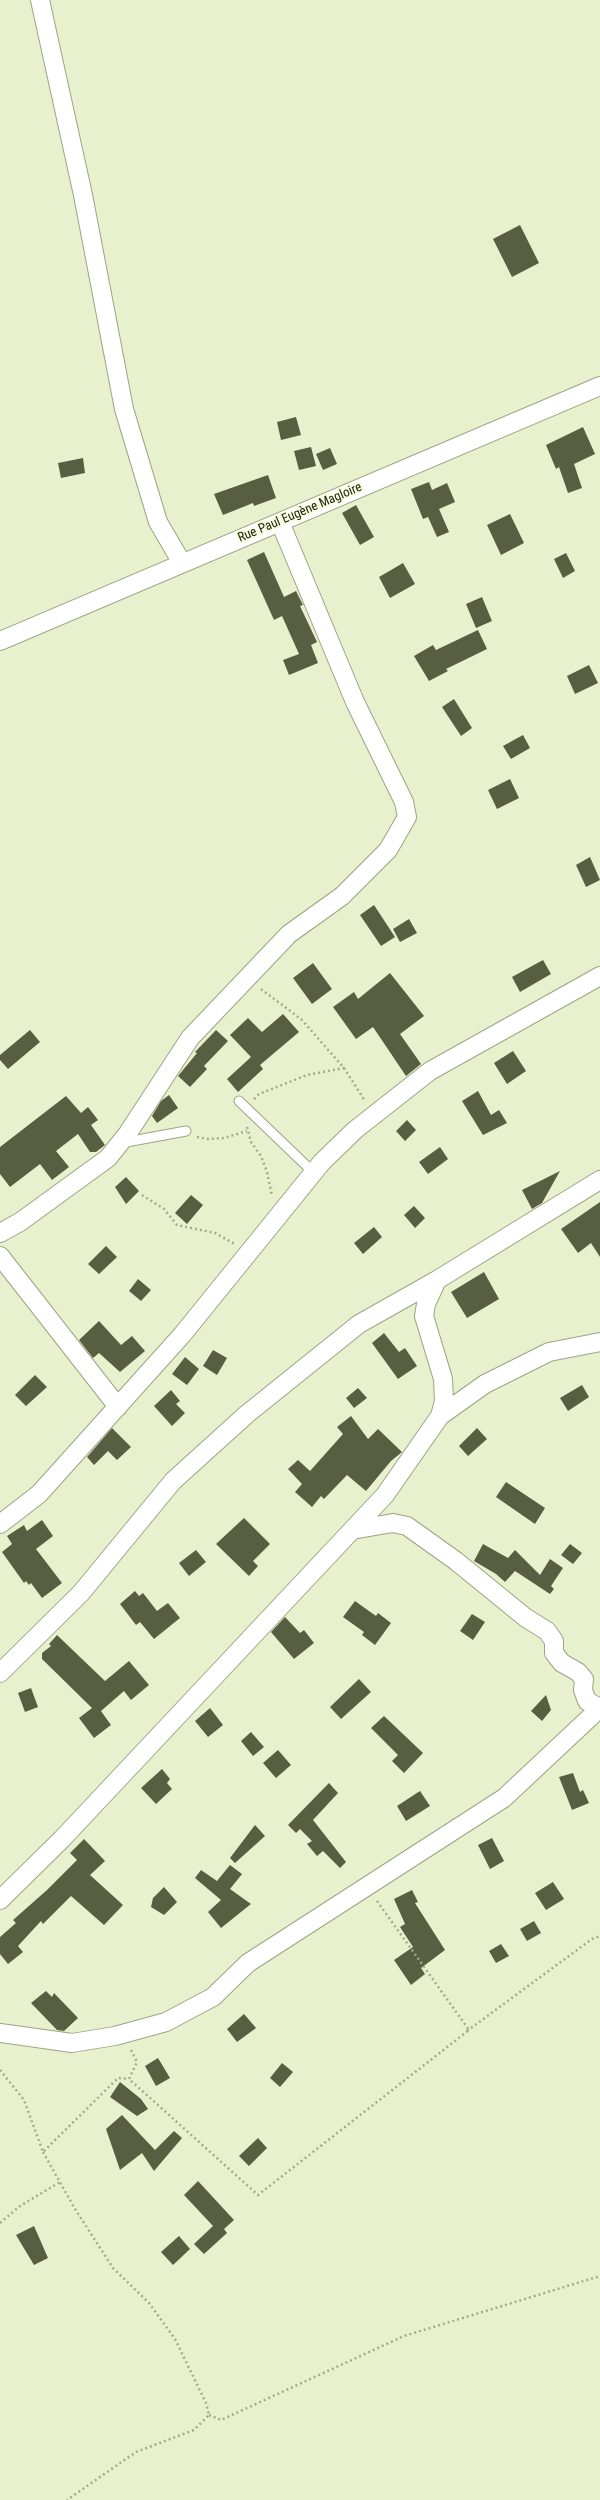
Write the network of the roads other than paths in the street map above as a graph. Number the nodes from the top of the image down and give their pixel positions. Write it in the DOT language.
graph roads {
  1 [pos="40,0"];
  2 [pos="600,386"];
  3 [pos="280,522"];
  4 [pos="182,563"];
  5 [pos="0,641"];
  6 [pos="600,976"];
  7 [pos="239,1101"];
  8 [pos="186,1131"];
  9 [pos="120,1143"];
  10 [pos="313,1172"];
  11 [pos="600,1180"];
  12 [pos="0,1233"];
  13 [pos="0,1256"];
  14 [pos="437,1280"];
  15 [pos="600,1342"];
  16 [pos="118,1407"];
  17 [pos="440,1416"];
  18 [pos="0,1524"];
  19 [pos="352,1530"];
  20 [pos="0,1673"];
  21 [pos="600,1708"];
  22 [pos="0,1900"];
  23 [pos="0,2033"];
  1 -- 4 [label="street"];
  2 -- 3 [label="street, Rue Paul Eugène Magloire"];
  3 -- 4 [label="street, Rue Paul Eugène Magloire"];
  3 -- 9 [label="street"];
  4 -- 5 [label="street, Rue Paul Eugène Magloire"];
  6 -- 10 [label="street"];
  7 -- 10 [label="lane"];
  8 -- 9 [label="lane"];
  9 -- 12 [label="street"];
  10 -- 16 [label="street"];
  11 -- 14 [label="street"];
  13 -- 16 [label="street"];
  14 -- 17 [label="street"];
  14 -- 20 [label="street"];
  15 -- 17 [label="street"];
  16 -- 18 [label="street"];
  17 -- 19 [label="street"];
  19 -- 21 [label="street"];
  19 -- 22 [label="street"];
  21 -- 23 [label="street"];
}
